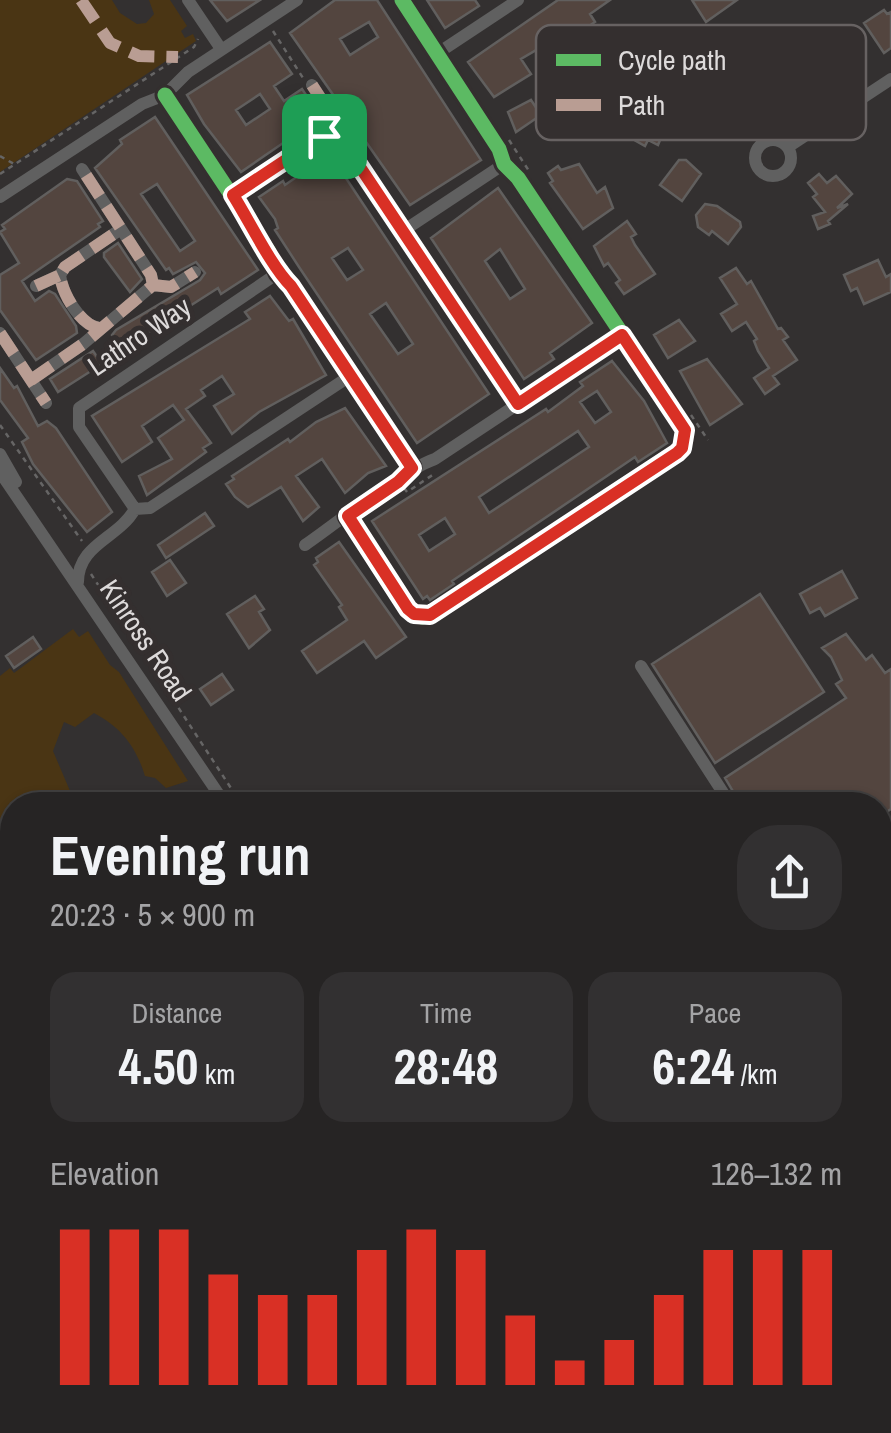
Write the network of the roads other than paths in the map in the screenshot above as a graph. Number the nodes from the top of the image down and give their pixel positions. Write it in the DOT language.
graph roads {
  1 [pos="188,0"];
  2 [pos="297,0"];
  3 [pos="402,0"];
  4 [pos="518,0"];
  5 [pos="221,49"];
  6 [pos="438,53"];
  7 [pos="891,79"];
  8 [pos="312,85"];
  9 [pos="165,95"];
  10 [pos="866,96"];
  11 [pos="332,134"];
  12 [pos="799,140"];
  13 [pos="788,147"];
  14 [pos="504,164"];
  15 [pos="82,170"];
  16 [pos="233,195"];
  17 [pos="0,197"];
  18 [pos="121,229"];
  19 [pos="402,231"];
  20 [pos="195,272"];
  21 [pos="278,274"];
  22 [pos="60,275"];
  23 [pos="153,285"];
  24 [pos="36,286"];
  25 [pos="99,328"];
  26 [pos="0,333"];
  27 [pos="622,335"];
  28 [pos="350,376"];
  29 [pos="31,380"];
  30 [pos="46,403"];
  31 [pos="518,404"];
  32 [pos="0,454"];
  33 [pos="412,468"];
  34 [pos="0,472"];
  35 [pos="25,504"];
  36 [pos="135,509"];
  37 [pos="348,516"];
  38 [pos="51,544"];
  39 [pos="305,545"];
  40 [pos="88,556"];
  41 [pos="78,582"];
  42 [pos="641,666"];
  43 [pos="217,792"];
  44 [pos="722,792"];
  1 -- 5 [label="street"];
  2 -- 5 [label="street"];
  3 -- 6 [label="street"];
  4 -- 6 [label="street"];
  5 -- 9 [label="street"];
  6 -- 14 [label="street"];
  7 -- 10 [label="street"];
  8 -- 11 [label="street"];
  9 -- 16 [label="street"];
  9 -- 17 [label="street"];
  11 -- 16 [label="street"];
  11 -- 19 [label="street"];
  12 -- 13 [label="street"];
  14 -- 19 [label="street"];
  14 -- 27 [label="street"];
  15 -- 18 [label="street"];
  16 -- 21 [label="street"];
  18 -- 22 [label="street"];
  18 -- 23 [label="street"];
  19 -- 31 [label="street"];
  20 -- 23 [label="street"];
  21 -- 28 [label="street"];
  21 -- 36 [label="street, Lathro Way"];
  22 -- 24 [label="street"];
  22 -- 25 [label="street"];
  23 -- 25 [label="street"];
  25 -- 29 [label="street"];
  26 -- 29 [label="street"];
  27 -- 31 [label="street"];
  27 -- 37 [label="street"];
  28 -- 33 [label="street"];
  28 -- 36 [label="street"];
  29 -- 30 [label="street"];
  31 -- 33 [label="street"];
  32 -- 35 [label="street, Kinross Road"];
  33 -- 37 [label="street"];
  34 -- 35 [label="street, Kinross Road"];
  35 -- 38 [label="street, Kinross Road"];
  36 -- 40 [label="street"];
  37 -- 39 [label="street"];
  38 -- 40 [label="street"];
  38 -- 41 [label="street, Kinross Road"];
  40 -- 41 [label="street"];
  41 -- 43 [label="street, Kinross Road"];
  42 -- 44 [label="street"];
}
